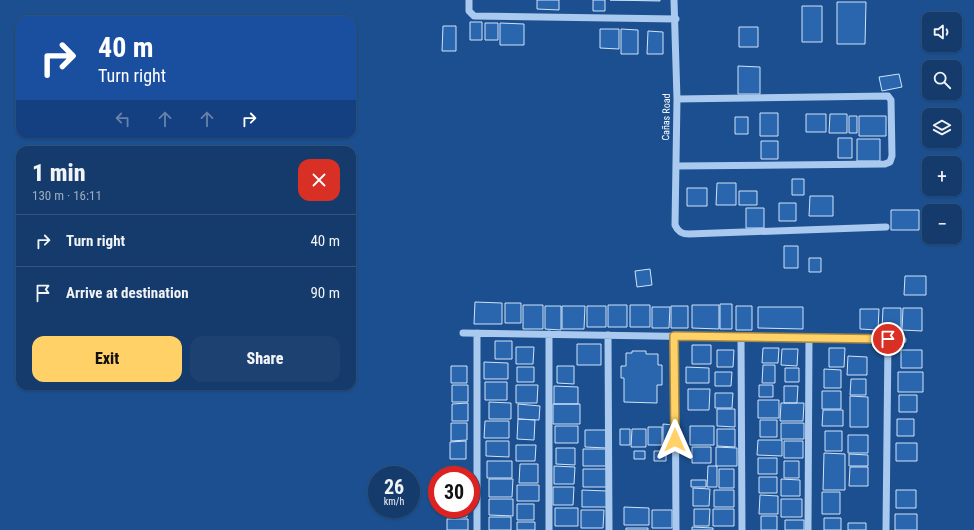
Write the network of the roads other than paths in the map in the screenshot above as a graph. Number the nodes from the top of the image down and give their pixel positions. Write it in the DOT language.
graph roads {
  1 [pos="468,0"];
  2 [pos="674,0"];
  3 [pos="676,20"];
  4 [pos="677,99"];
  5 [pos="676,166"];
  6 [pos="886,227"];
  7 [pos="463,333"];
  8 [pos="477,333"];
  9 [pos="549,334"];
  10 [pos="608,335"];
  11 [pos="674,336"];
  12 [pos="741,337"];
  13 [pos="809,338"];
  14 [pos="888,339"];
  15 [pos="903,340"];
  16 [pos="477,530"];
  17 [pos="549,530"];
  18 [pos="609,530"];
  19 [pos="676,530"];
  20 [pos="742,530"];
  21 [pos="808,530"];
  22 [pos="886,530"];
  1 -- 3 [label="street"];
  2 -- 3 [label="street, Cañas Road"];
  3 -- 4 [label="street, Cañas Road"];
  4 -- 5 [label="street, Cañas Road"];
  4 -- 5 [label="street"];
  5 -- 6 [label="street, Cañas Road"];
  7 -- 8 [label="street"];
  8 -- 9 [label="street"];
  8 -- 16 [label="street"];
  9 -- 10 [label="street"];
  9 -- 17 [label="street"];
  10 -- 11 [label="street"];
  10 -- 18 [label="street"];
  11 -- 12 [label="street"];
  11 -- 19 [label="street"];
  12 -- 13 [label="street"];
  12 -- 20 [label="street"];
  13 -- 14 [label="street"];
  13 -- 21 [label="street"];
  14 -- 15 [label="street"];
  14 -- 22 [label="street"];
}
